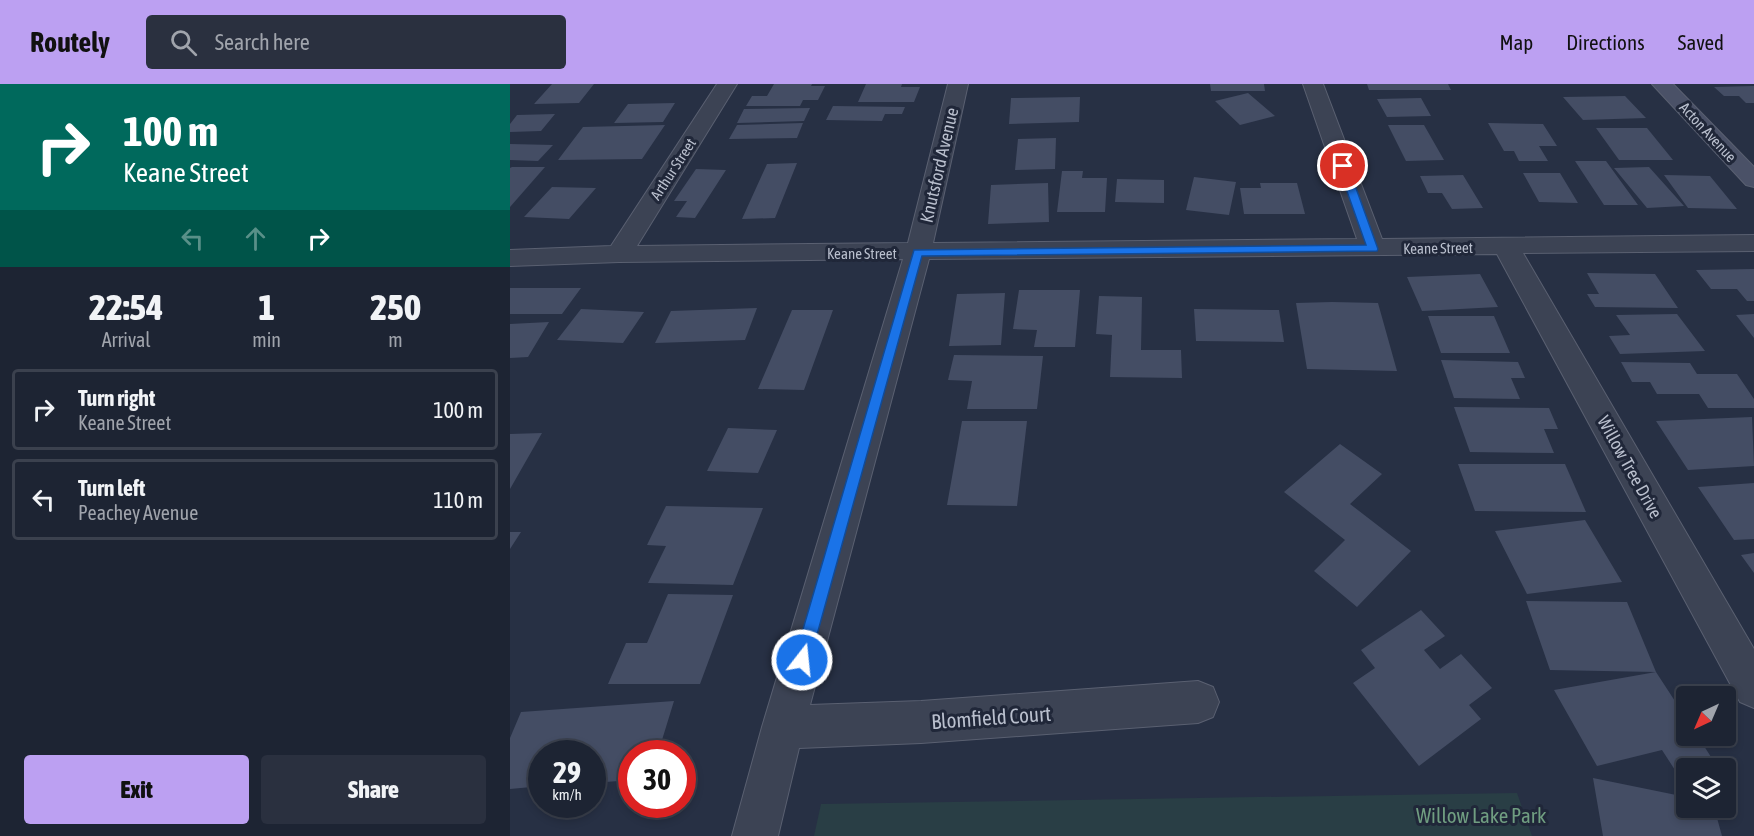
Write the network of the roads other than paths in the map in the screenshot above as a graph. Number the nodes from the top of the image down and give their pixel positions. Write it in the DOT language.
graph roads {
  1 [pos="727,84"];
  2 [pos="958,84"];
  3 [pos="1313,84"];
  4 [pos="1662,84"];
  5 [pos="1754,180"];
  6 [pos="1754,243"];
  7 [pos="1506,246"];
  8 [pos="1373,249"];
  9 [pos="918,253"];
  10 [pos="618,254"];
  11 [pos="510,258"];
  12 [pos="1754,688"];
  13 [pos="1198,702"];
  14 [pos="783,727"];
  15 [pos="754,836"];
  1 -- 10 [label="street, Arthur Street"];
  2 -- 9 [label="street, Knutsford Avenue"];
  3 -- 8 [label="street"];
  4 -- 5 [label="street, Acton Avenue"];
  6 -- 7 [label="street, Keane Street"];
  7 -- 8 [label="street, Keane Street"];
  7 -- 12 [label="street, Willow Tree Drive"];
  8 -- 9 [label="street, Keane Street"];
  9 -- 10 [label="street, Keane Street"];
  9 -- 14 [label="street, Knutsford Avenue"];
  10 -- 11 [label="street, Keane Street"];
  13 -- 14 [label="street, Blomfield Court"];
  14 -- 15 [label="street, Knutsford Avenue"];
}
